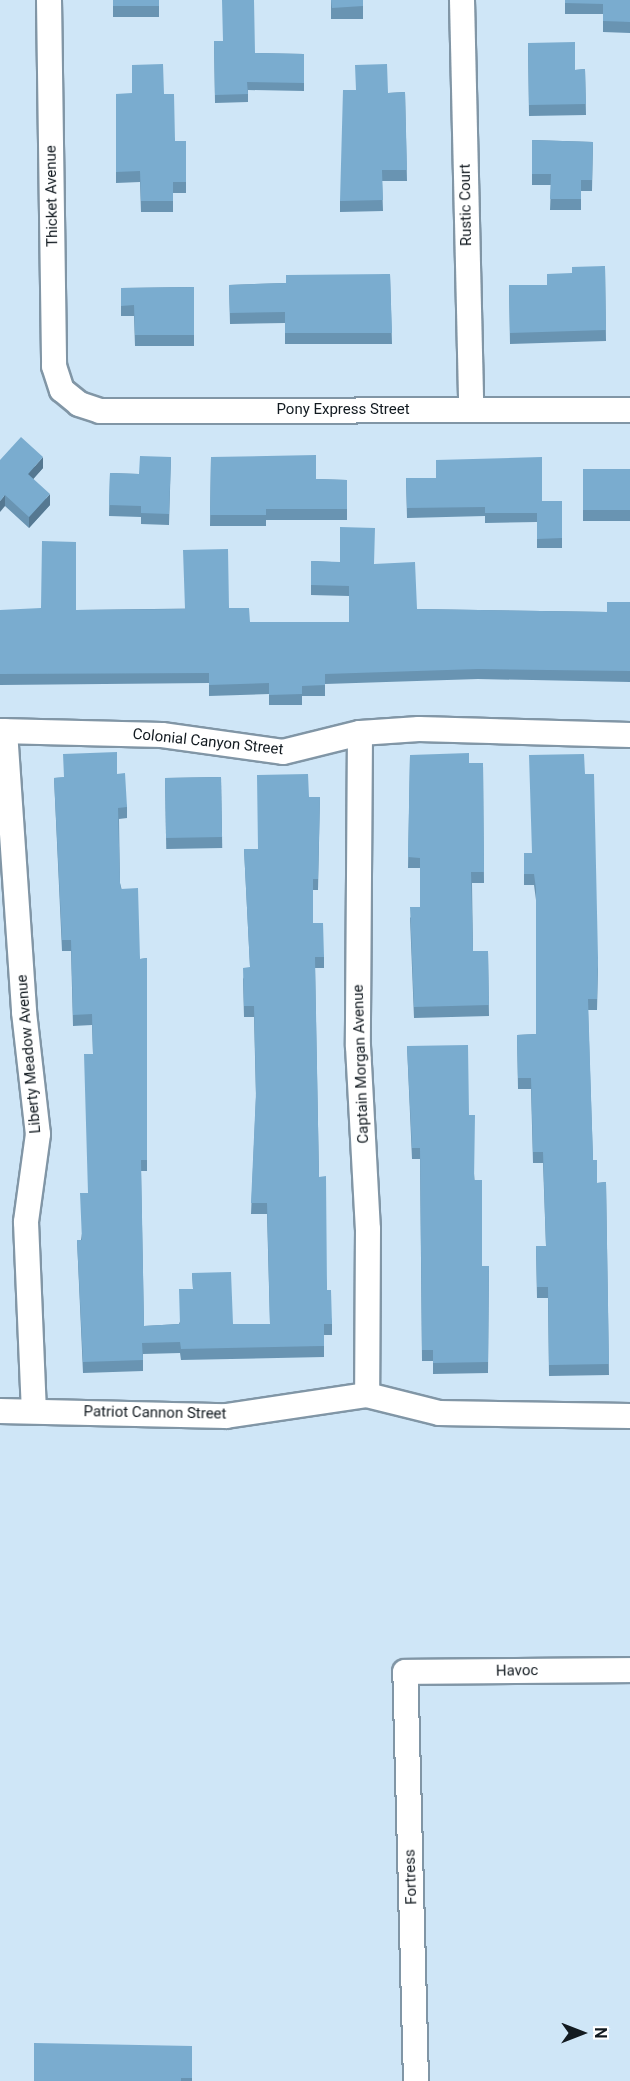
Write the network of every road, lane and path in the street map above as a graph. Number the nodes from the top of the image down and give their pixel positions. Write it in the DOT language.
graph roads {
  1 [pos="49,0"];
  2 [pos="462,0"];
  3 [pos="62,390"];
  4 [pos="471,410"];
  5 [pos="630,410"];
  6 [pos="2,731"];
  7 [pos="360,733"];
  8 [pos="630,735"];
  9 [pos="367,1395"];
  10 [pos="0,1411"];
  11 [pos="34,1411"];
  12 [pos="630,1416"];
  13 [pos="630,1670"];
  14 [pos="405,1672"];
  15 [pos="416,2081"];
  1 -- 3 [label="street, Thicket Avenue"];
  2 -- 4 [label="street, Rustic Court"];
  3 -- 4 [label="street, Pony Express Street"];
  4 -- 5 [label="street, Pony Express Street"];
  6 -- 7 [label="street, Colonial Canyon Street"];
  6 -- 11 [label="street, Liberty Meadow Avenue"];
  7 -- 8 [label="street, Colonial Canyon Street"];
  7 -- 9 [label="street, Captain Morgan Avenue"];
  9 -- 11 [label="street, Patriot Cannon Street"];
  9 -- 12 [label="street, Patriot Cannon Street"];
  10 -- 11 [label="street, Patriot Cannon Street"];
  13 -- 14 [label="street, Havoc"];
  14 -- 15 [label="street, Fortress"];
}
